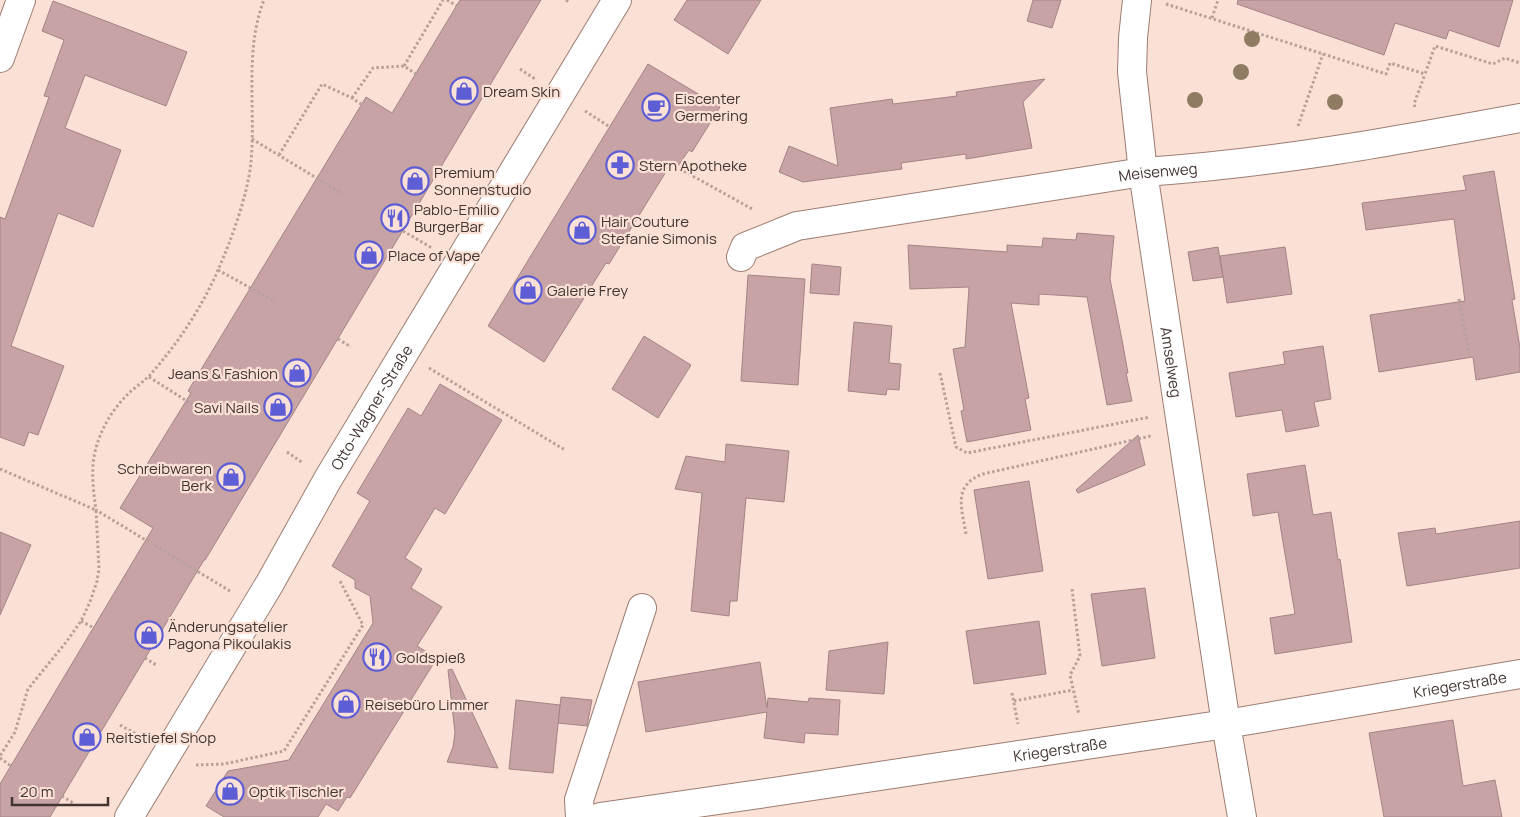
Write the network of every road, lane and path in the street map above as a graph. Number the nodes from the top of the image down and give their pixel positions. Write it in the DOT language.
graph roads {
  1 [pos="21,0"];
  2 [pos="264,0"];
  3 [pos="445,0"];
  4 [pos="616,0"];
  5 [pos="1218,0"];
  6 [pos="1148,1"];
  7 [pos="457,6"];
  8 [pos="1212,18"];
  9 [pos="1323,54"];
  10 [pos="0,58"];
  11 [pos="1520,63"];
  12 [pos="404,66"];
  13 [pos="416,74"];
  14 [pos="352,98"];
  15 [pos="361,104"];
  16 [pos="1520,118"];
  17 [pos="252,139"];
  18 [pos="1302,154"];
  19 [pos="280,155"];
  20 [pos="671,164"];
  21 [pos="1143,172"];
  22 [pos="343,194"];
  23 [pos="796,226"];
  24 [pos="741,257"];
  25 [pos="218,270"];
  26 [pos="1460,300"];
  27 [pos="276,302"];
  28 [pos="338,339"];
  29 [pos="351,347"];
  30 [pos="1469,355"];
  31 [pos="427,367"];
  32 [pos="940,373"];
  33 [pos="149,377"];
  34 [pos="209,415"];
  35 [pos="1181,420"];
  36 [pos="565,450"];
  37 [pos="0,469"];
  38 [pos="96,510"];
  39 [pos="966,534"];
  40 [pos="340,581"];
  41 [pos="1072,589"];
  42 [pos="255,608"];
  43 [pos="642,608"];
  44 [pos="81,621"];
  45 [pos="94,628"];
  46 [pos="145,658"];
  47 [pos="156,665"];
  48 [pos="1520,674"];
  49 [pos="1073,690"];
  50 [pos="1014,701"];
  51 [pos="1226,724"];
  52 [pos="1085,745"];
  53 [pos="0,757"];
  54 [pos="224,764"];
  55 [pos="11,766"];
  56 [pos="62,796"];
  57 [pos="73,803"];
  58 [pos="129,817"];
  59 [pos="580,817"];
  60 [pos="600,817"];
  61 [pos="1242,817"];
  1 -- 10 [label="street"];
  2 -- 17 [label="path"];
  3 -- 7 [label="path"];
  3 -- 12 [label="path"];
  4 -- 42 [label="street, Otto-Wagner-Straße"];
  5 -- 8 [label="path"];
  6 -- 8 [label="path"];
  6 -- 21 [label="street, Amselweg"];
  8 -- 9 [label="path"];
  9 -- 11 [label="path"];
  9 -- 18 [label="path"];
  12 -- 13 [label="path"];
  12 -- 14 [label="path"];
  14 -- 15 [label="path"];
  14 -- 19 [label="path"];
  16 -- 18 [label="street, Meisenweg"];
  17 -- 19 [label="path"];
  17 -- 25 [label="path"];
  18 -- 21 [label="street, Meisenweg"];
  19 -- 22 [label="path"];
  20 -- 23 [label="path"];
  21 -- 23 [label="street, Meisenweg"];
  21 -- 35 [label="street, Amselweg"];
  23 -- 24 [label="street, Meisenweg"];
  25 -- 27 [label="path"];
  25 -- 33 [label="path"];
  26 -- 30 [label="path"];
  28 -- 29 [label="path"];
  31 -- 36 [label="path"];
  32 -- 35 [label="path"];
  33 -- 34 [label="path"];
  33 -- 38 [label="path"];
  35 -- 39 [label="path"];
  35 -- 51 [label="street, Amselweg"];
  37 -- 38 [label="path"];
  38 -- 42 [label="path"];
  38 -- 44 [label="path"];
  40 -- 54 [label="path"];
  41 -- 49 [label="path"];
  42 -- 58 [label="street, Otto-Wagner-Straße"];
  43 -- 59 [label="street"];
  44 -- 45 [label="path"];
  44 -- 53 [label="path"];
  46 -- 47 [label="path"];
  48 -- 51 [label="street, Kriegerstraße"];
  49 -- 50 [label="path"];
  49 -- 52 [label="path"];
  51 -- 52 [label="street, Kriegerstraße"];
  51 -- 61 [label="street, Amselweg"];
  52 -- 60 [label="street, Kriegerstraße"];
  53 -- 55 [label="path"];
  56 -- 57 [label="path"];
}
